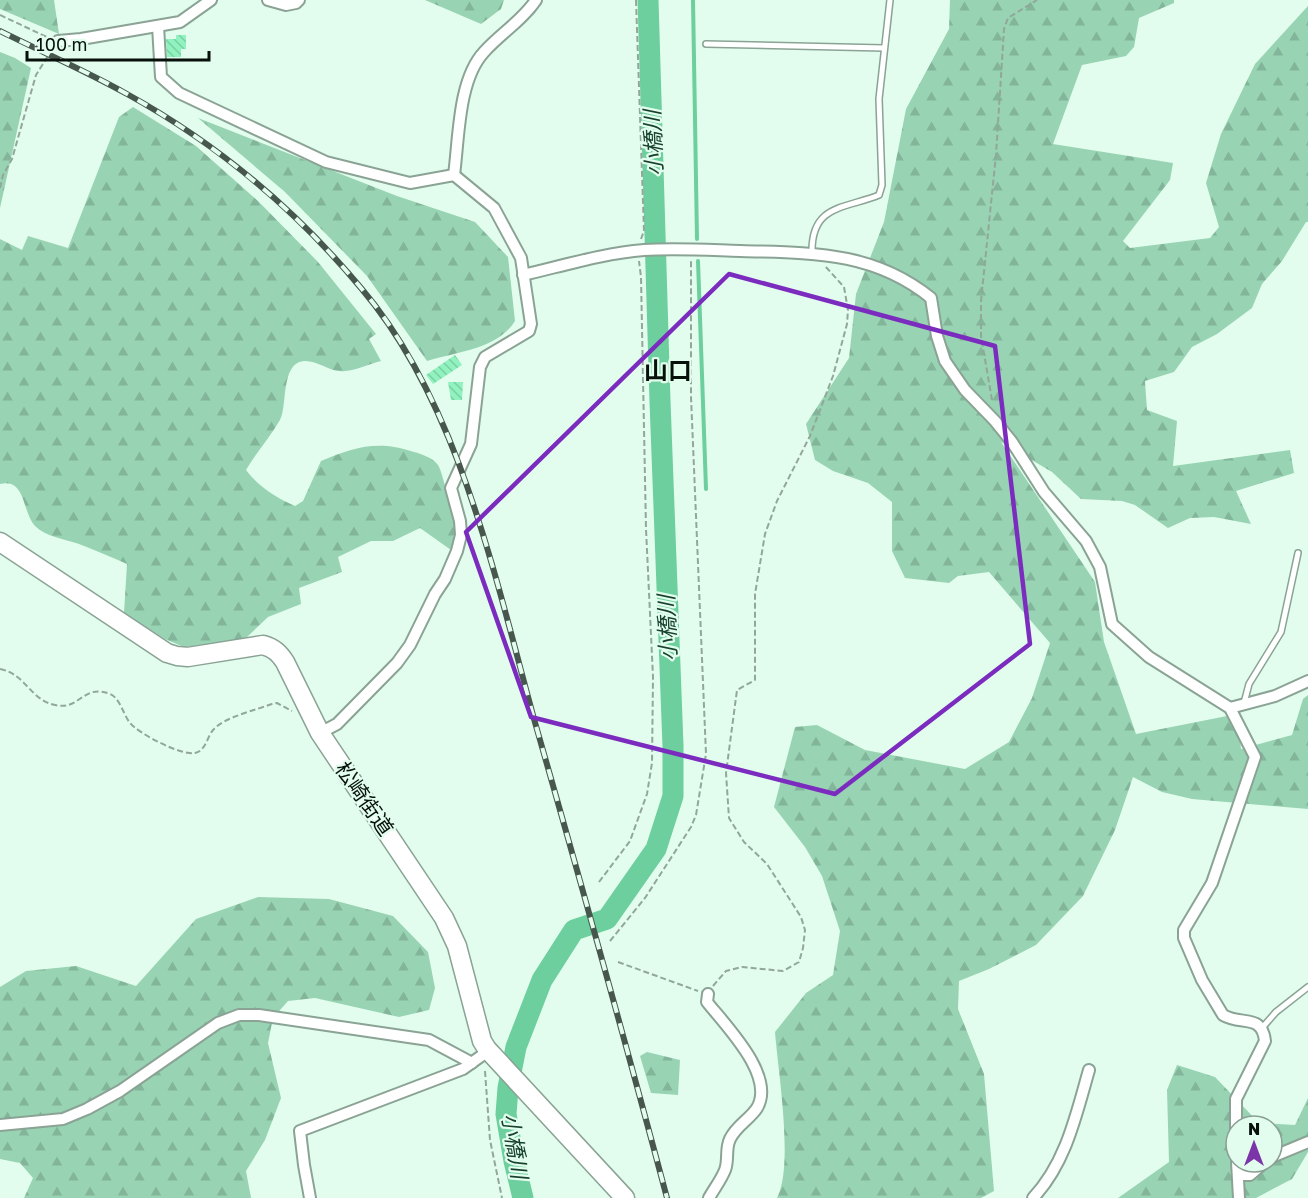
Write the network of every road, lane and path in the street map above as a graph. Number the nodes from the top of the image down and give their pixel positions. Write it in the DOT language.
graph roads {
  1 [pos="211,0"];
  2 [pos="268,0"];
  3 [pos="299,0"];
  4 [pos="536,0"];
  5 [pos="636,0"];
  6 [pos="890,0"];
  7 [pos="1037,0"];
  8 [pos="0,15"];
  9 [pos="158,26"];
  10 [pos="58,41"];
  11 [pos="706,45"];
  12 [pos="884,48"];
  13 [pos="454,175"];
  14 [pos="0,188"];
  15 [pos="688,249"];
  16 [pos="639,251"];
  17 [pos="812,253"];
  18 [pos="523,275"];
  19 [pos="995,421"];
  20 [pos="0,542"];
  21 [pos="1298,553"];
  22 [pos="0,669"];
  23 [pos="1308,681"];
  24 [pos="1244,704"];
  25 [pos="1230,708"];
  26 [pos="316,726"];
  27 [pos="599,882"];
  28 [pos="610,941"];
  29 [pos="618,962"];
  30 [pos="1308,987"];
  31 [pos="708,994"];
  32 [pos="1262,1028"];
  33 [pos="483,1055"];
  34 [pos="1089,1070"];
  35 [pos="1236,1114"];
  36 [pos="0,1125"];
  37 [pos="1308,1142"];
  38 [pos="1284,1152"];
  39 [pos="1251,1174"];
  40 [pos="1239,1175"];
  41 [pos="310,1198"];
  42 [pos="502,1198"];
  43 [pos="625,1198"];
  44 [pos="709,1198"];
  45 [pos="1033,1198"];
  46 [pos="1239,1198"];
  1 -- 9 [label="street"];
  2 -- 3 [label="street"];
  4 -- 13 [label="street"];
  5 -- 16 [label="path"];
  6 -- 12 [label="lane"];
  7 -- 19 [label="path"];
  8 -- 10 [label="path"];
  9 -- 10 [label="street"];
  9 -- 13 [label="street"];
  10 -- 14 [label="path"];
  11 -- 12 [label="lane"];
  12 -- 17 [label="lane"];
  13 -- 18 [label="street"];
  15 -- 16 [label="street"];
  15 -- 17 [label="street"];
  15 -- 28 [label="path"];
  16 -- 18 [label="street"];
  16 -- 27 [label="path"];
  17 -- 19 [label="street"];
  17 -- 31 [label="path"];
  18 -- 26 [label="street"];
  19 -- 25 [label="street"];
  20 -- 26 [label="main road, 松崎街道"];
  21 -- 24 [label="lane"];
  22 -- 26 [label="path"];
  23 -- 24 [label="street"];
  24 -- 25 [label="street"];
  25 -- 32 [label="street"];
  26 -- 33 [label="main road, 松崎街道"];
  29 -- 31 [label="path"];
  30 -- 32 [label="lane"];
  31 -- 44 [label="street"];
  32 -- 35 [label="street"];
  33 -- 36 [label="street"];
  33 -- 41 [label="street"];
  33 -- 42 [label="path"];
  33 -- 43 [label="main road, 松崎街道"];
  34 -- 45 [label="street"];
  37 -- 38 [label="street"];
  39 -- 40 [label="street"];
  40 -- 46 [label="street"];
}
